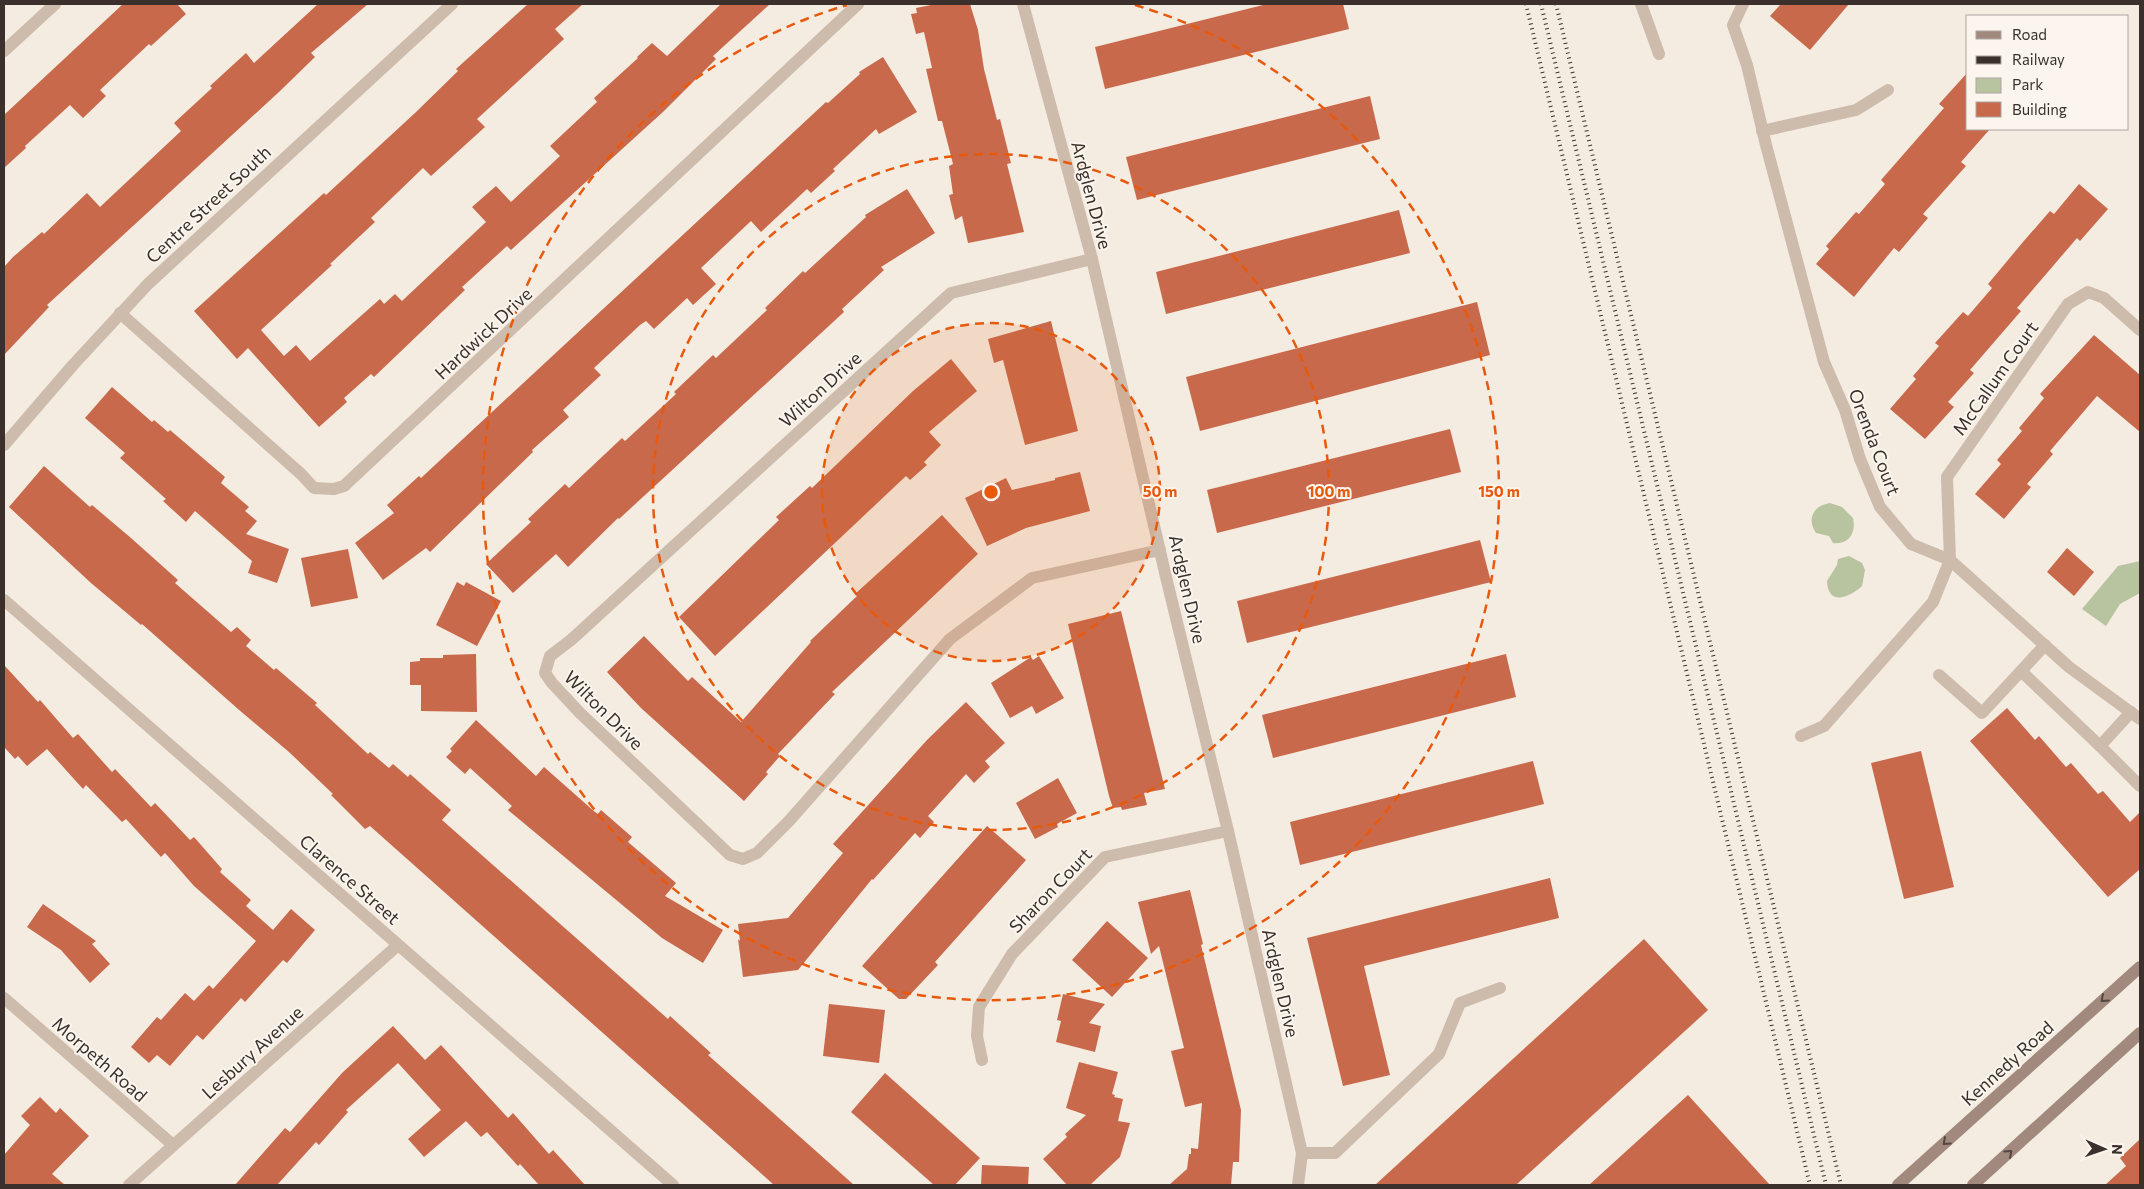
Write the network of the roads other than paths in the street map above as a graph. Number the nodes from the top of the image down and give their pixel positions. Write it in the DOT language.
graph roads {
  1 [pos="54,4"];
  2 [pos="452,4"];
  3 [pos="858,4"];
  4 [pos="1023,4"];
  5 [pos="1641,4"];
  6 [pos="1742,4"];
  7 [pos="4,51"];
  8 [pos="1659,54"];
  9 [pos="1888,90"];
  10 [pos="1762,132"];
  11 [pos="1092,259"];
  12 [pos="120,313"];
  13 [pos="2140,330"];
  14 [pos="4,445"];
  15 [pos="1160,550"];
  16 [pos="1950,560"];
  17 [pos="4,600"];
  18 [pos="2045,645"];
  19 [pos="2021,671"];
  20 [pos="1938,675"];
  21 [pos="2136,715"];
  22 [pos="1801,736"];
  23 [pos="2100,746"];
  24 [pos="2140,786"];
  25 [pos="1228,831"];
  26 [pos="398,945"];
  27 [pos="2140,967"];
  28 [pos="1500,988"];
  29 [pos="4,998"];
  30 [pos="2140,1034"];
  31 [pos="982,1060"];
  32 [pos="173,1146"];
  33 [pos="1302,1153"];
  34 [pos="129,1185"];
  35 [pos="673,1185"];
  36 [pos="1298,1185"];
  37 [pos="1898,1185"];
  38 [pos="1973,1185"];
  1 -- 7 [label="street"];
  2 -- 12 [label="street, Centre Street South"];
  3 -- 12 [label="street, Hardwick Drive"];
  4 -- 11 [label="street, Ardglen Drive"];
  5 -- 8 [label="street"];
  6 -- 10 [label="street, Orenda Court"];
  9 -- 10 [label="street"];
  10 -- 16 [label="street, Orenda Court"];
  11 -- 15 [label="street, Ardglen Drive"];
  11 -- 15 [label="street, Wilton Drive"];
  12 -- 14 [label="street, Centre Street South"];
  13 -- 16 [label="street, McCallum Court"];
  15 -- 25 [label="street, Ardglen Drive"];
  16 -- 18 [label="street, Orenda Court"];
  16 -- 22 [label="street"];
  17 -- 26 [label="street, Clarence Street"];
  18 -- 19 [label="street"];
  18 -- 21 [label="street, Orenda Court"];
  19 -- 20 [label="street"];
  19 -- 23 [label="street"];
  21 -- 23 [label="street"];
  23 -- 24 [label="street"];
  25 -- 31 [label="street, Sharon Court"];
  25 -- 33 [label="street, Ardglen Drive"];
  26 -- 32 [label="street, Lesbury Avenue"];
  26 -- 35 [label="street, Clarence Street"];
  27 -- 37 [label="main road, Kennedy Road, one-way"];
  28 -- 33 [label="street"];
  29 -- 32 [label="street, Morpeth Road"];
  38 -- 30 [label="main road, one-way"];
  32 -- 34 [label="street, Lesbury Avenue"];
  33 -- 36 [label="street, Ardglen Drive"];
}
